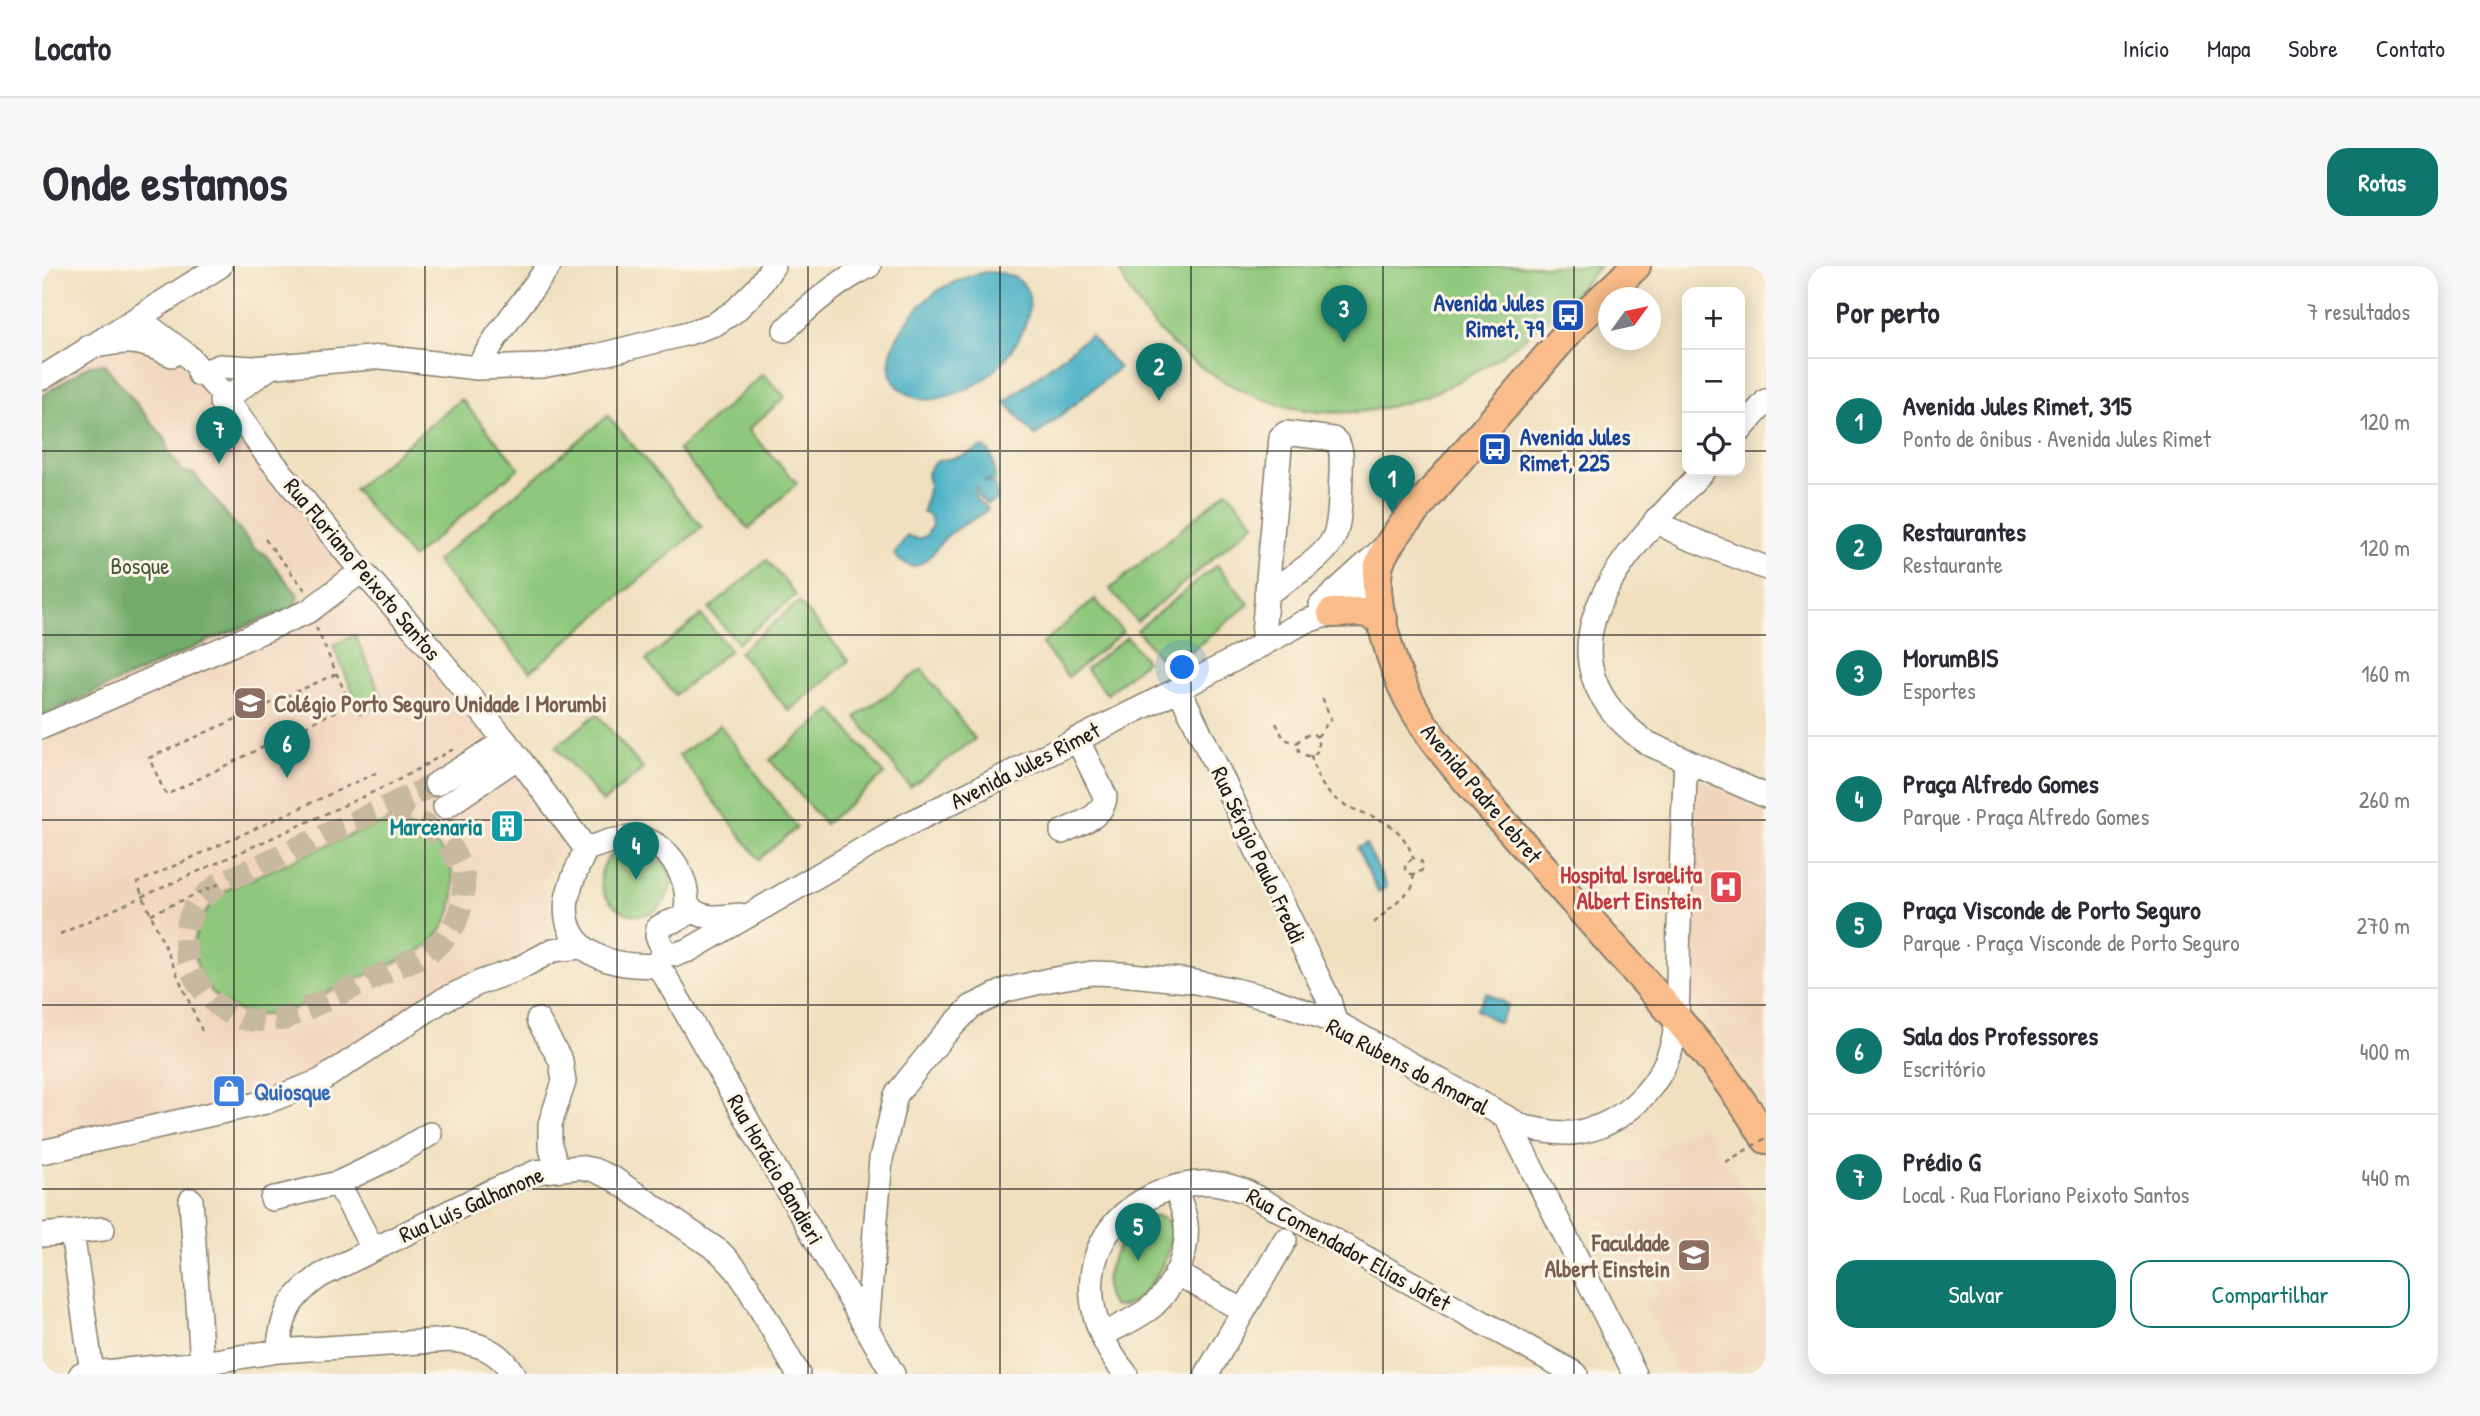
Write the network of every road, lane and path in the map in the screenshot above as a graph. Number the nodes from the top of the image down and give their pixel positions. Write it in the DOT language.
graph roads {
  1 [pos="220,266"];
  2 [pos="549,266"];
  3 [pos="773,266"];
  4 [pos="869,266"];
  5 [pos="1636,266"];
  6 [pos="138,318"];
  7 [pos="785,330"];
  8 [pos="89,347"];
  9 [pos="272,366"];
  10 [pos="477,368"];
  11 [pos="201,373"];
  12 [pos="42,377"];
  13 [pos="223,399"];
  14 [pos="1766,401"];
  15 [pos="1745,425"];
  16 [pos="1698,476"];
  17 [pos="1655,521"];
  18 [pos="1388,545"];
  19 [pos="359,568"];
  20 [pos="1766,568"];
  21 [pos="1377,578"];
  22 [pos="1266,594"];
  23 [pos="1332,614"];
  24 [pos="1383,619"];
  25 [pos="1304,622"];
  26 [pos="1262,645"];
  27 [pos="336,674"];
  28 [pos="1179,690"];
  29 [pos="1322,697"];
  30 [pos="350,704"];
  31 [pos="1276,723"];
  32 [pos="42,727"];
  33 [pos="1317,737"];
  34 [pos="1077,739"];
  35 [pos="1297,743"];
  36 [pos="459,746"];
  37 [pos="511,749"];
  38 [pos="1311,755"];
  39 [pos="1686,761"];
  40 [pos="378,772"];
  41 [pos="436,784"];
  42 [pos="1766,796"];
  43 [pos="445,807"];
  44 [pos="1062,832"];
  45 [pos="586,849"];
  46 [pos="1413,858"];
  47 [pos="1414,874"];
  48 [pos="219,884"];
  49 [pos="143,897"];
  50 [pos="688,906"];
  51 [pos="150,914"];
  52 [pos="750,914"];
  53 [pos="1374,923"];
  54 [pos="60,934"];
  55 [pos="582,947"];
  56 [pos="660,958"];
  57 [pos="1675,1015"];
  58 [pos="538,1020"];
  59 [pos="1335,1022"];
  60 [pos="202,1031"];
  61 [pos="1507,1119"];
  62 [pos="430,1134"];
  63 [pos="1766,1138"];
  64 [pos="42,1152"];
  65 [pos="1726,1162"];
  66 [pos="557,1168"];
  67 [pos="338,1183"];
  68 [pos="1175,1188"];
  69 [pos="272,1199"];
  70 [pos="191,1200"];
  71 [pos="103,1229"];
  72 [pos="72,1232"];
  73 [pos="42,1235"];
  74 [pos="1285,1240"];
  75 [pos="373,1248"];
  76 [pos="1176,1273"];
  77 [pos="1244,1311"];
  78 [pos="867,1328"];
  79 [pos="1102,1335"];
  80 [pos="278,1351"];
  81 [pos="204,1369"];
  82 [pos="87,1373"];
  83 [pos="513,1374"];
  84 [pos="798,1374"];
  85 [pos="893,1374"];
  86 [pos="1126,1374"];
  87 [pos="1207,1374"];
  88 [pos="1576,1374"];
  89 [pos="1635,1374"];
  1 -- 6 [label="street"];
  2 -- 10 [label="street"];
  3 -- 10 [label="street"];
  4 -- 7 [label="street"];
  5 -- 18 [label="main road, Avenida Jules Rimet"];
  6 -- 8 [label="street"];
  6 -- 11 [label="street, Rua Floriano Peixoto Santos"];
  8 -- 11 [label="street, Rua Floriano Peixoto Santos"];
  8 -- 12 [label="street"];
  9 -- 10 [label="street"];
  9 -- 11 [label="street"];
  9 -- 13 [label="street"];
  11 -- 13 [label="street, Rua Floriano Peixoto Santos"];
  13 -- 19 [label="street, Rua Floriano Peixoto Santos"];
  14 -- 15 [label="street"];
  16 -- 17 [label="street"];
  17 -- 20 [label="street"];
  17 -- 39 [label="street"];
  18 -- 21 [label="main road, Avenida Padre Lebret"];
  18 -- 25 [label="street, Avenida Jules Rimet"];
  19 -- 32 [label="street"];
  19 -- 37 [label="street, Rua Floriano Peixoto Santos"];
  21 -- 23 [label="street, Avenida Jules Rimet"];
  21 -- 24 [label="main road, Avenida Padre Lebret"];
  22 -- 22 [label="street"];
  22 -- 26 [label="street"];
  23 -- 24 [label="main road"];
  23 -- 25 [label="street, Avenida Jules Rimet"];
  24 -- 57 [label="main road, Avenida Padre Lebret"];
  25 -- 26 [label="street, Avenida Jules Rimet"];
  26 -- 28 [label="street, Avenida Jules Rimet"];
  27 -- 30 [label="path"];
  28 -- 34 [label="street, Avenida Jules Rimet"];
  28 -- 59 [label="street, Rua Sérgio Paulo Freddi"];
  29 -- 33 [label="path"];
  31 -- 35 [label="path"];
  33 -- 35 [label="path"];
  33 -- 38 [label="path"];
  34 -- 44 [label="street"];
  34 -- 52 [label="street, Avenida Jules Rimet"];
  35 -- 38 [label="path"];
  36 -- 49 [label="path"];
  37 -- 41 [label="street"];
  37 -- 43 [label="street"];
  37 -- 45 [label="street, Rua Floriano Peixoto Santos"];
  38 -- 46 [label="path"];
  39 -- 42 [label="street"];
  39 -- 57 [label="street, Rua Rubens do Amaral"];
  40 -- 49 [label="path"];
  45 -- 50 [label="street"];
  45 -- 55 [label="street"];
  46 -- 47 [label="path"];
  46 -- 47 [label="path"];
  47 -- 53 [label="path"];
  48 -- 51 [label="path"];
  49 -- 51 [label="path"];
  49 -- 54 [label="path"];
  50 -- 52 [label="street, Avenida Jules Rimet"];
  50 -- 56 [label="street"];
  51 -- 60 [label="path"];
  52 -- 56 [label="street, Avenida Jules Rimet"];
  55 -- 56 [label="street"];
  55 -- 64 [label="street"];
  56 -- 78 [label="street, Rua Horácio Bandieri"];
  57 -- 61 [label="street, Rua Rubens do Amaral"];
  57 -- 63 [label="main road, Avenida Padre Lebret"];
  58 -- 66 [label="street"];
  59 -- 61 [label="street, Rua Rubens do Amaral"];
  59 -- 78 [label="street, Rua Rubens do Amaral"];
  61 -- 89 [label="street"];
  62 -- 67 [label="street"];
  63 -- 65 [label="path, bridge"];
  66 -- 75 [label="street, Rua Luís Galhanone"];
  66 -- 84 [label="street, Rua Luís Galhanone"];
  67 -- 69 [label="street"];
  67 -- 75 [label="street"];
  68 -- 76 [label="street"];
  68 -- 79 [label="street, Rua Comendador Elias Jafet"];
  68 -- 88 [label="street, Rua Comendador Elias Jafet"];
  70 -- 81 [label="street"];
  71 -- 72 [label="street"];
  72 -- 73 [label="street"];
  72 -- 82 [label="street"];
  74 -- 77 [label="street"];
  75 -- 80 [label="street, Rua Luís Galhanone"];
  76 -- 77 [label="street"];
  76 -- 79 [label="street"];
  77 -- 87 [label="street"];
  78 -- 85 [label="street, Rua Horácio Bandieri"];
  79 -- 86 [label="street, Rua Comendador Elias Jafet"];
  80 -- 81 [label="street"];
  80 -- 83 [label="street"];
  81 -- 82 [label="street"];
}
